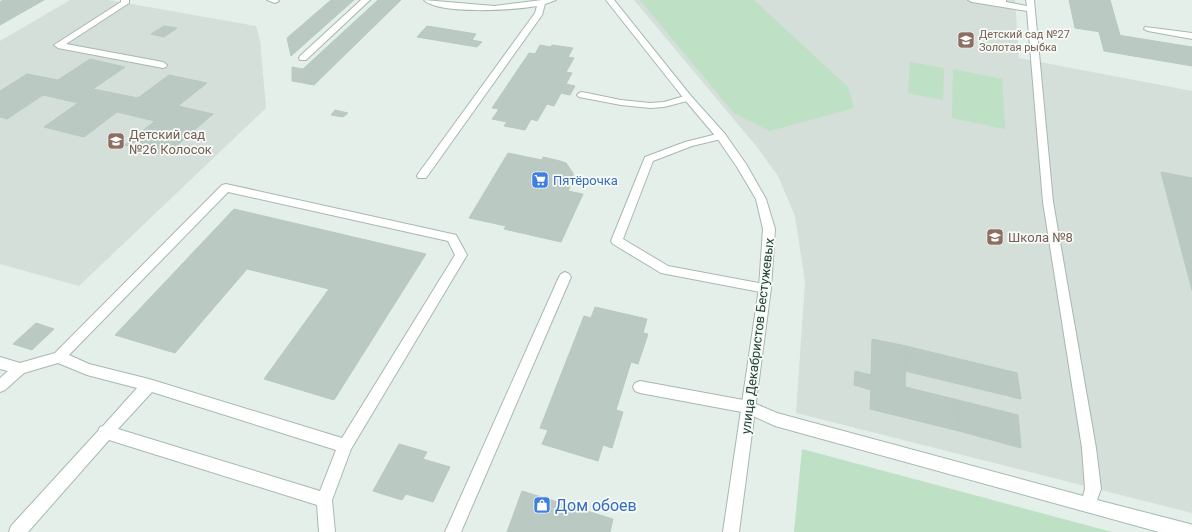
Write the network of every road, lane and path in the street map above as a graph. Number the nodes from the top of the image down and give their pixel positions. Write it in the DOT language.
graph roads {
  1 [pos="125,0"];
  2 [pos="366,0"];
  3 [pos="428,0"];
  4 [pos="552,0"];
  5 [pos="610,0"];
  6 [pos="972,0"];
  7 [pos="1002,2"];
  8 [pos="541,3"];
  9 [pos="1031,4"];
  10 [pos="1148,29"];
  11 [pos="1192,36"];
  12 [pos="303,58"];
  13 [pos="163,65"];
  14 [pos="582,95"];
  15 [pos="688,98"];
  16 [pos="721,136"];
  17 [pos="422,176"];
  18 [pos="565,277"];
  19 [pos="765,288"];
  20 [pos="59,357"];
  21 [pos="0,363"];
  22 [pos="20,370"];
  23 [pos="149,385"];
  24 [pos="0,386"];
  25 [pos="640,387"];
  26 [pos="749,407"];
  27 [pos="105,432"];
  28 [pos="345,446"];
  29 [pos="324,500"];
  30 [pos="1087,506"];
  31 [pos="17,532"];
  32 [pos="327,532"];
  33 [pos="453,532"];
  34 [pos="731,532"];
  35 [pos="1190,532"];
  1 -- 13 [label="street"];
  2 -- 12 [label="street"];
  3 -- 8 [label="street"];
  4 -- 8 [label="street"];
  5 -- 15 [label="street, улица Декабристов Бестужевых"];
  6 -- 7 [label="street"];
  7 -- 9 [label="street"];
  8 -- 17 [label="street"];
  9 -- 30 [label="street"];
  10 -- 11 [label="street"];
  14 -- 15 [label="street"];
  15 -- 16 [label="street, улица Декабристов Бестужевых"];
  16 -- 19 [label="street, улица Декабристов Бестужевых"];
  16 -- 19 [label="street"];
  18 -- 33 [label="street"];
  19 -- 26 [label="street, улица Декабристов Бестужевых"];
  20 -- 22 [label="street"];
  20 -- 23 [label="street"];
  20 -- 28 [label="street"];
  21 -- 22 [label="street"];
  22 -- 24 [label="street"];
  23 -- 27 [label="street"];
  23 -- 28 [label="street"];
  25 -- 26 [label="street"];
  26 -- 30 [label="street"];
  26 -- 34 [label="street, улица Декабристов Бестужевых"];
  27 -- 29 [label="street"];
  27 -- 31 [label="street"];
  28 -- 29 [label="street"];
  29 -- 32 [label="street"];
  30 -- 35 [label="street"];
}
